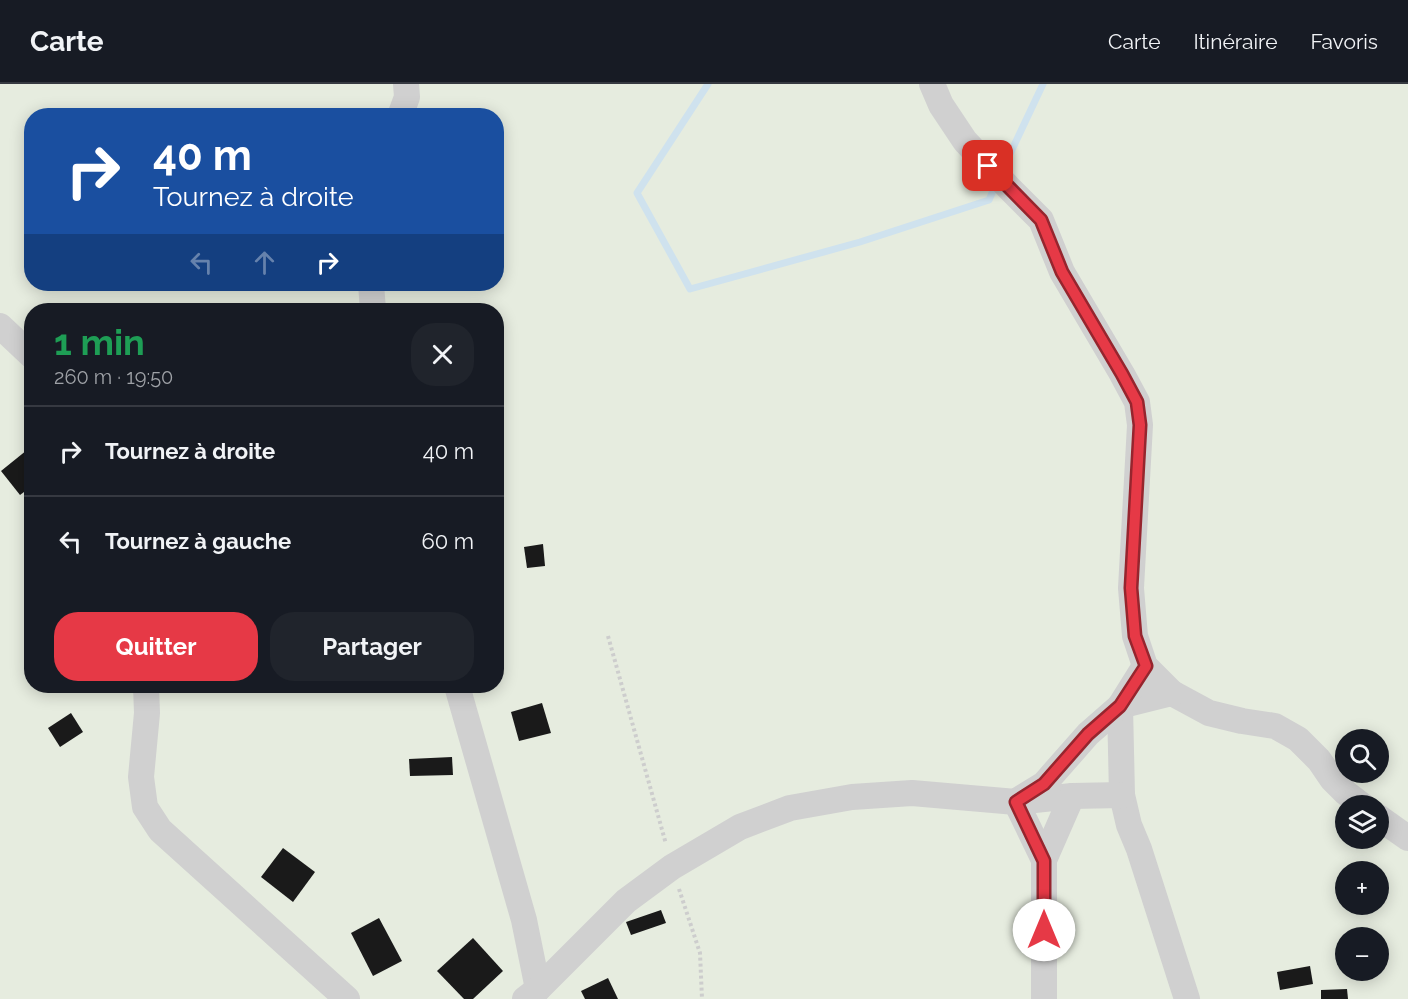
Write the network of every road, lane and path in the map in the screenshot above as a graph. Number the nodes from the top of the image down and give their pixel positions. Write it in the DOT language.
graph roads {
  1 [pos="406,84"];
  2 [pos="932,84"];
  3 [pos="403,108"];
  4 [pos="0,326"];
  5 [pos="24,348"];
  6 [pos="608,636"];
  7 [pos="1146,666"];
  8 [pos="146,693"];
  9 [pos="459,693"];
  10 [pos="1172,693"];
  11 [pos="1120,706"];
  12 [pos="1122,795"];
  13 [pos="1349,795"];
  14 [pos="1072,796"];
  15 [pos="1016,802"];
  16 [pos="1389,825"];
  17 [pos="1408,838"];
  18 [pos="1044,861"];
  19 [pos="672,867"];
  20 [pos="531,994"];
  21 [pos="347,999"];
  22 [pos="702,999"];
  23 [pos="1044,999"];
  24 [pos="1187,999"];
  1 -- 3 [label="street"];
  2 -- 7 [label="street"];
  4 -- 5 [label="street"];
  6 -- 19 [label="path"];
  7 -- 10 [label="street"];
  7 -- 11 [label="street"];
  8 -- 21 [label="street"];
  9 -- 20 [label="street"];
  10 -- 11 [label="street"];
  10 -- 13 [label="street"];
  11 -- 12 [label="street"];
  11 -- 15 [label="street"];
  12 -- 14 [label="street"];
  12 -- 24 [label="street"];
  14 -- 15 [label="street"];
  14 -- 18 [label="street"];
  15 -- 18 [label="street"];
  15 -- 19 [label="street"];
  16 -- 17 [label="street"];
  18 -- 23 [label="street"];
  19 -- 20 [label="street"];
  19 -- 22 [label="path"];
}
